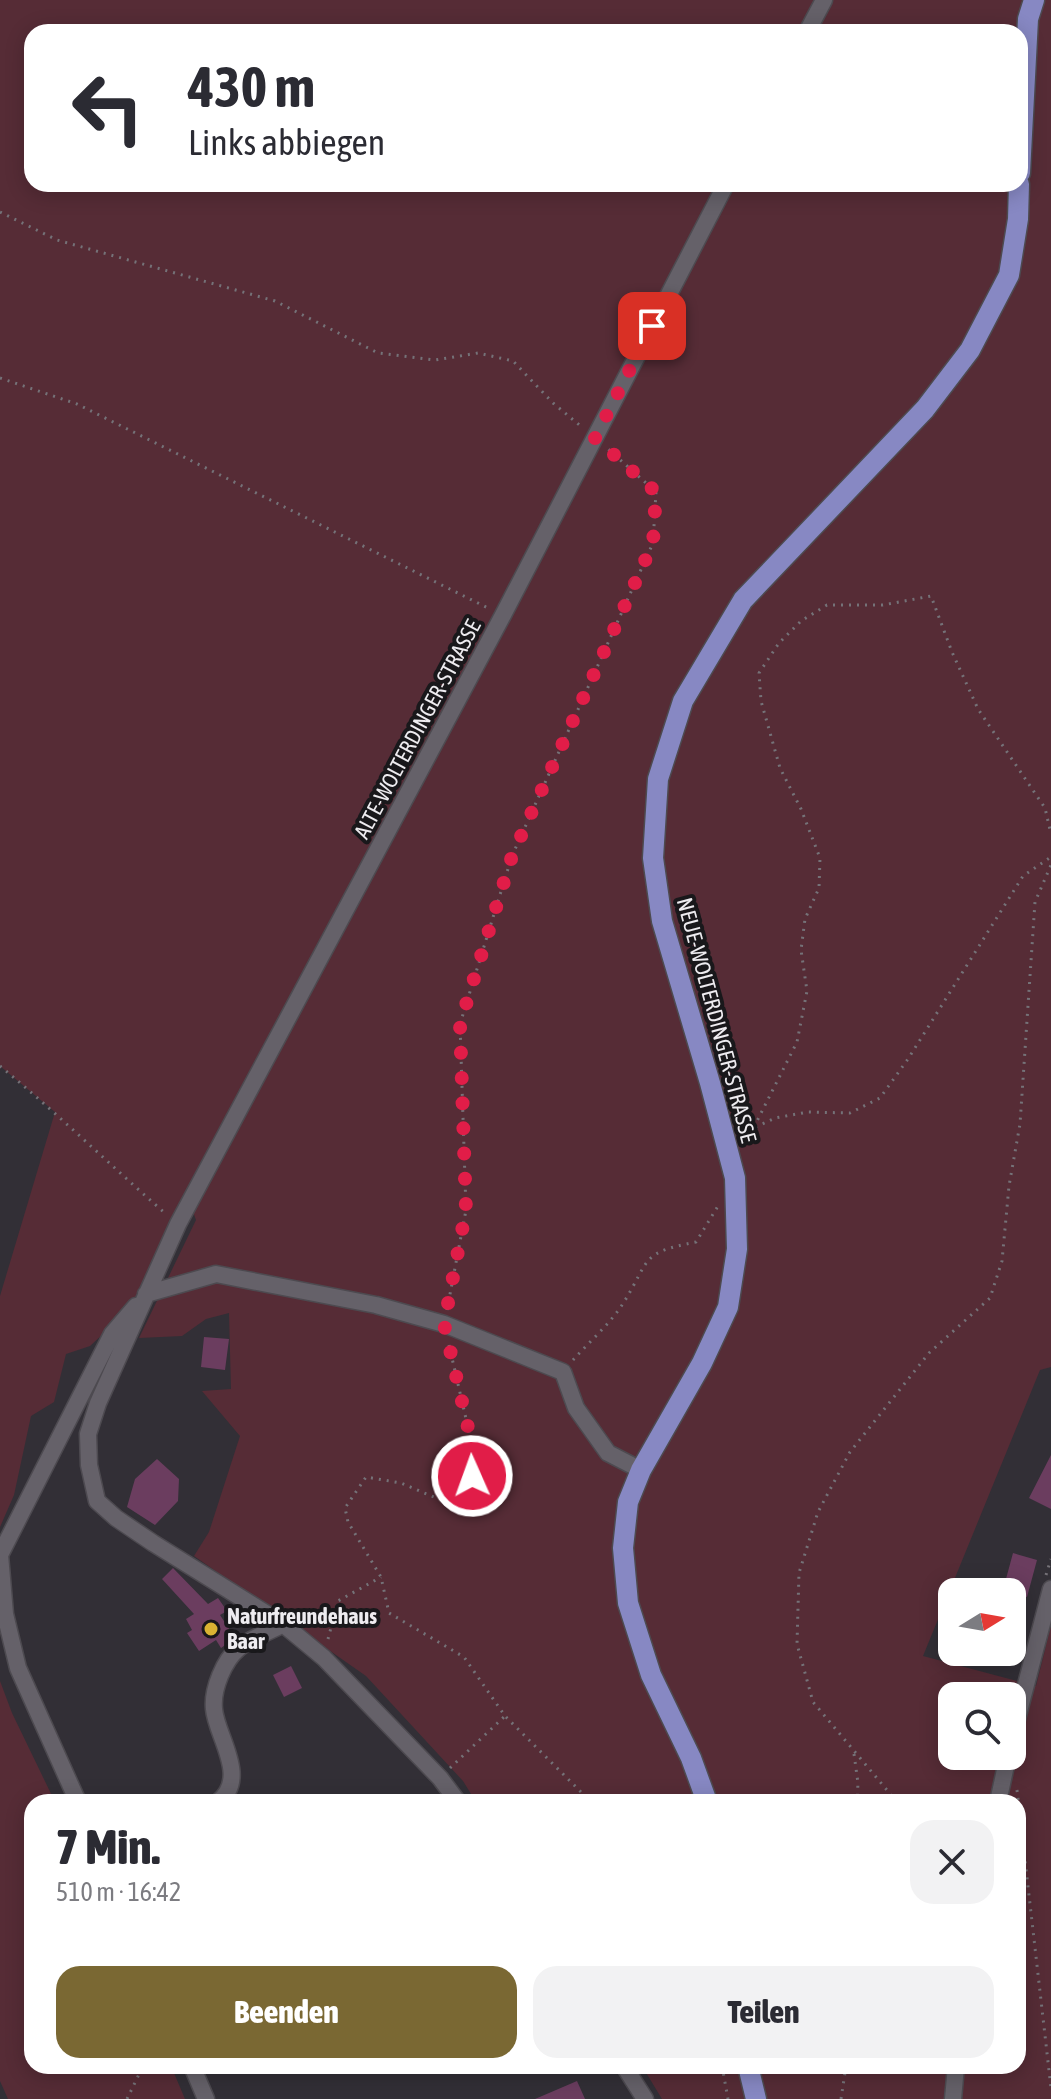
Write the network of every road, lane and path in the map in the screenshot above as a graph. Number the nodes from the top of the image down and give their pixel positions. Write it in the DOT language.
graph roads {
  1 [pos="824,0"];
  2 [pos="1034,0"];
  3 [pos="811,24"];
  4 [pos="1028,24"];
  5 [pos="722,192"];
  6 [pos="1019,192"];
  7 [pos="0,212"];
  8 [pos="0,378"];
  9 [pos="595,438"];
  10 [pos="503,615"];
  11 [pos="1051,834"];
  12 [pos="1051,857"];
  13 [pos="1051,865"];
  14 [pos="0,1066"];
  15 [pos="754,1127"];
  16 [pos="726,1142"];
  17 [pos="720,1204"];
  18 [pos="178,1224"];
  19 [pos="146,1294"];
  20 [pos="444,1324"];
  21 [pos="563,1372"];
  22 [pos="641,1470"];
  23 [pos="381,1577"];
  24 [pos="1051,1589"];
  25 [pos="283,1624"];
  26 [pos="324,1658"];
  27 [pos="1026,1685"];
  28 [pos="505,1716"];
  29 [pos="854,1752"];
  30 [pos="1005,1770"];
  31 [pos="440,1778"];
  32 [pos="1017,1789"];
  33 [pos="74,1794"];
  34 [pos="224,1794"];
  35 [pos="452,1794"];
  36 [pos="583,1794"];
  37 [pos="704,1794"];
  38 [pos="857,1794"];
  39 [pos="890,1794"];
  40 [pos="1000,1794"];
  41 [pos="1018,1794"];
  42 [pos="1026,1868"];
  43 [pos="139,2074"];
  44 [pos="195,2074"];
  45 [pos="629,2074"];
  46 [pos="723,2074"];
  47 [pos="750,2074"];
  48 [pos="845,2074"];
  49 [pos="955,2074"];
  50 [pos="1051,2088"];
  51 [pos="127,2099"];
  52 [pos="206,2099"];
  53 [pos="645,2099"];
  54 [pos="728,2099"];
  55 [pos="756,2099"];
  56 [pos="841,2099"];
  57 [pos="953,2099"];
  1 -- 3 [label="street"];
  2 -- 4 [label="main road"];
  5 -- 9 [label="street, ALTE-WOLTERDINGER-STRASSE"];
  6 -- 16 [label="main road, NEUE-WOLTERDINGER-STRASSE"];
  7 -- 9 [label="path"];
  8 -- 10 [label="path"];
  9 -- 10 [label="street, ALTE-WOLTERDINGER-STRASSE"];
  9 -- 20 [label="path"];
  10 -- 18 [label="street, ALTE-WOLTERDINGER-STRASSE"];
  11 -- 15 [label="path"];
  12 -- 15 [label="path"];
  13 -- 29 [label="path"];
  14 -- 18 [label="path"];
  15 -- 16 [label="path"];
  16 -- 22 [label="main road, NEUE-WOLTERDINGER-STRASSE"];
  17 -- 21 [label="path"];
  18 -- 19 [label="street, ALTE-WOLTERDINGER-STRASSE"];
  19 -- 20 [label="street"];
  19 -- 25 [label="street, ALTE-WOLTERDINGER-STRASSE"];
  19 -- 33 [label="street, ALTE-WOLTERDINGER-STRASSE"];
  20 -- 21 [label="street"];
  20 -- 23 [label="path"];
  21 -- 22 [label="street"];
  22 -- 37 [label="main road, NEUE-WOLTERDINGER-STRASSE"];
  23 -- 26 [label="path"];
  23 -- 28 [label="path"];
  24 -- 27 [label="street"];
  25 -- 26 [label="street, ALTE-WOLTERDINGER-STRASSE"];
  25 -- 34 [label="street"];
  26 -- 31 [label="street, ALTE-WOLTERDINGER-STRASSE"];
  28 -- 31 [label="path"];
  28 -- 36 [label="path"];
  29 -- 38 [label="path"];
  29 -- 39 [label="path"];
  30 -- 40 [label="street"];
  31 -- 35 [label="street, ALTE-WOLTERDINGER-STRASSE"];
  32 -- 41 [label="path"];
  42 -- 50 [label="path"];
  43 -- 51 [label="path"];
  44 -- 52 [label="street"];
  45 -- 53 [label="street"];
  46 -- 54 [label="path"];
  47 -- 55 [label="main road"];
  48 -- 56 [label="path"];
  49 -- 57 [label="street"];
}
